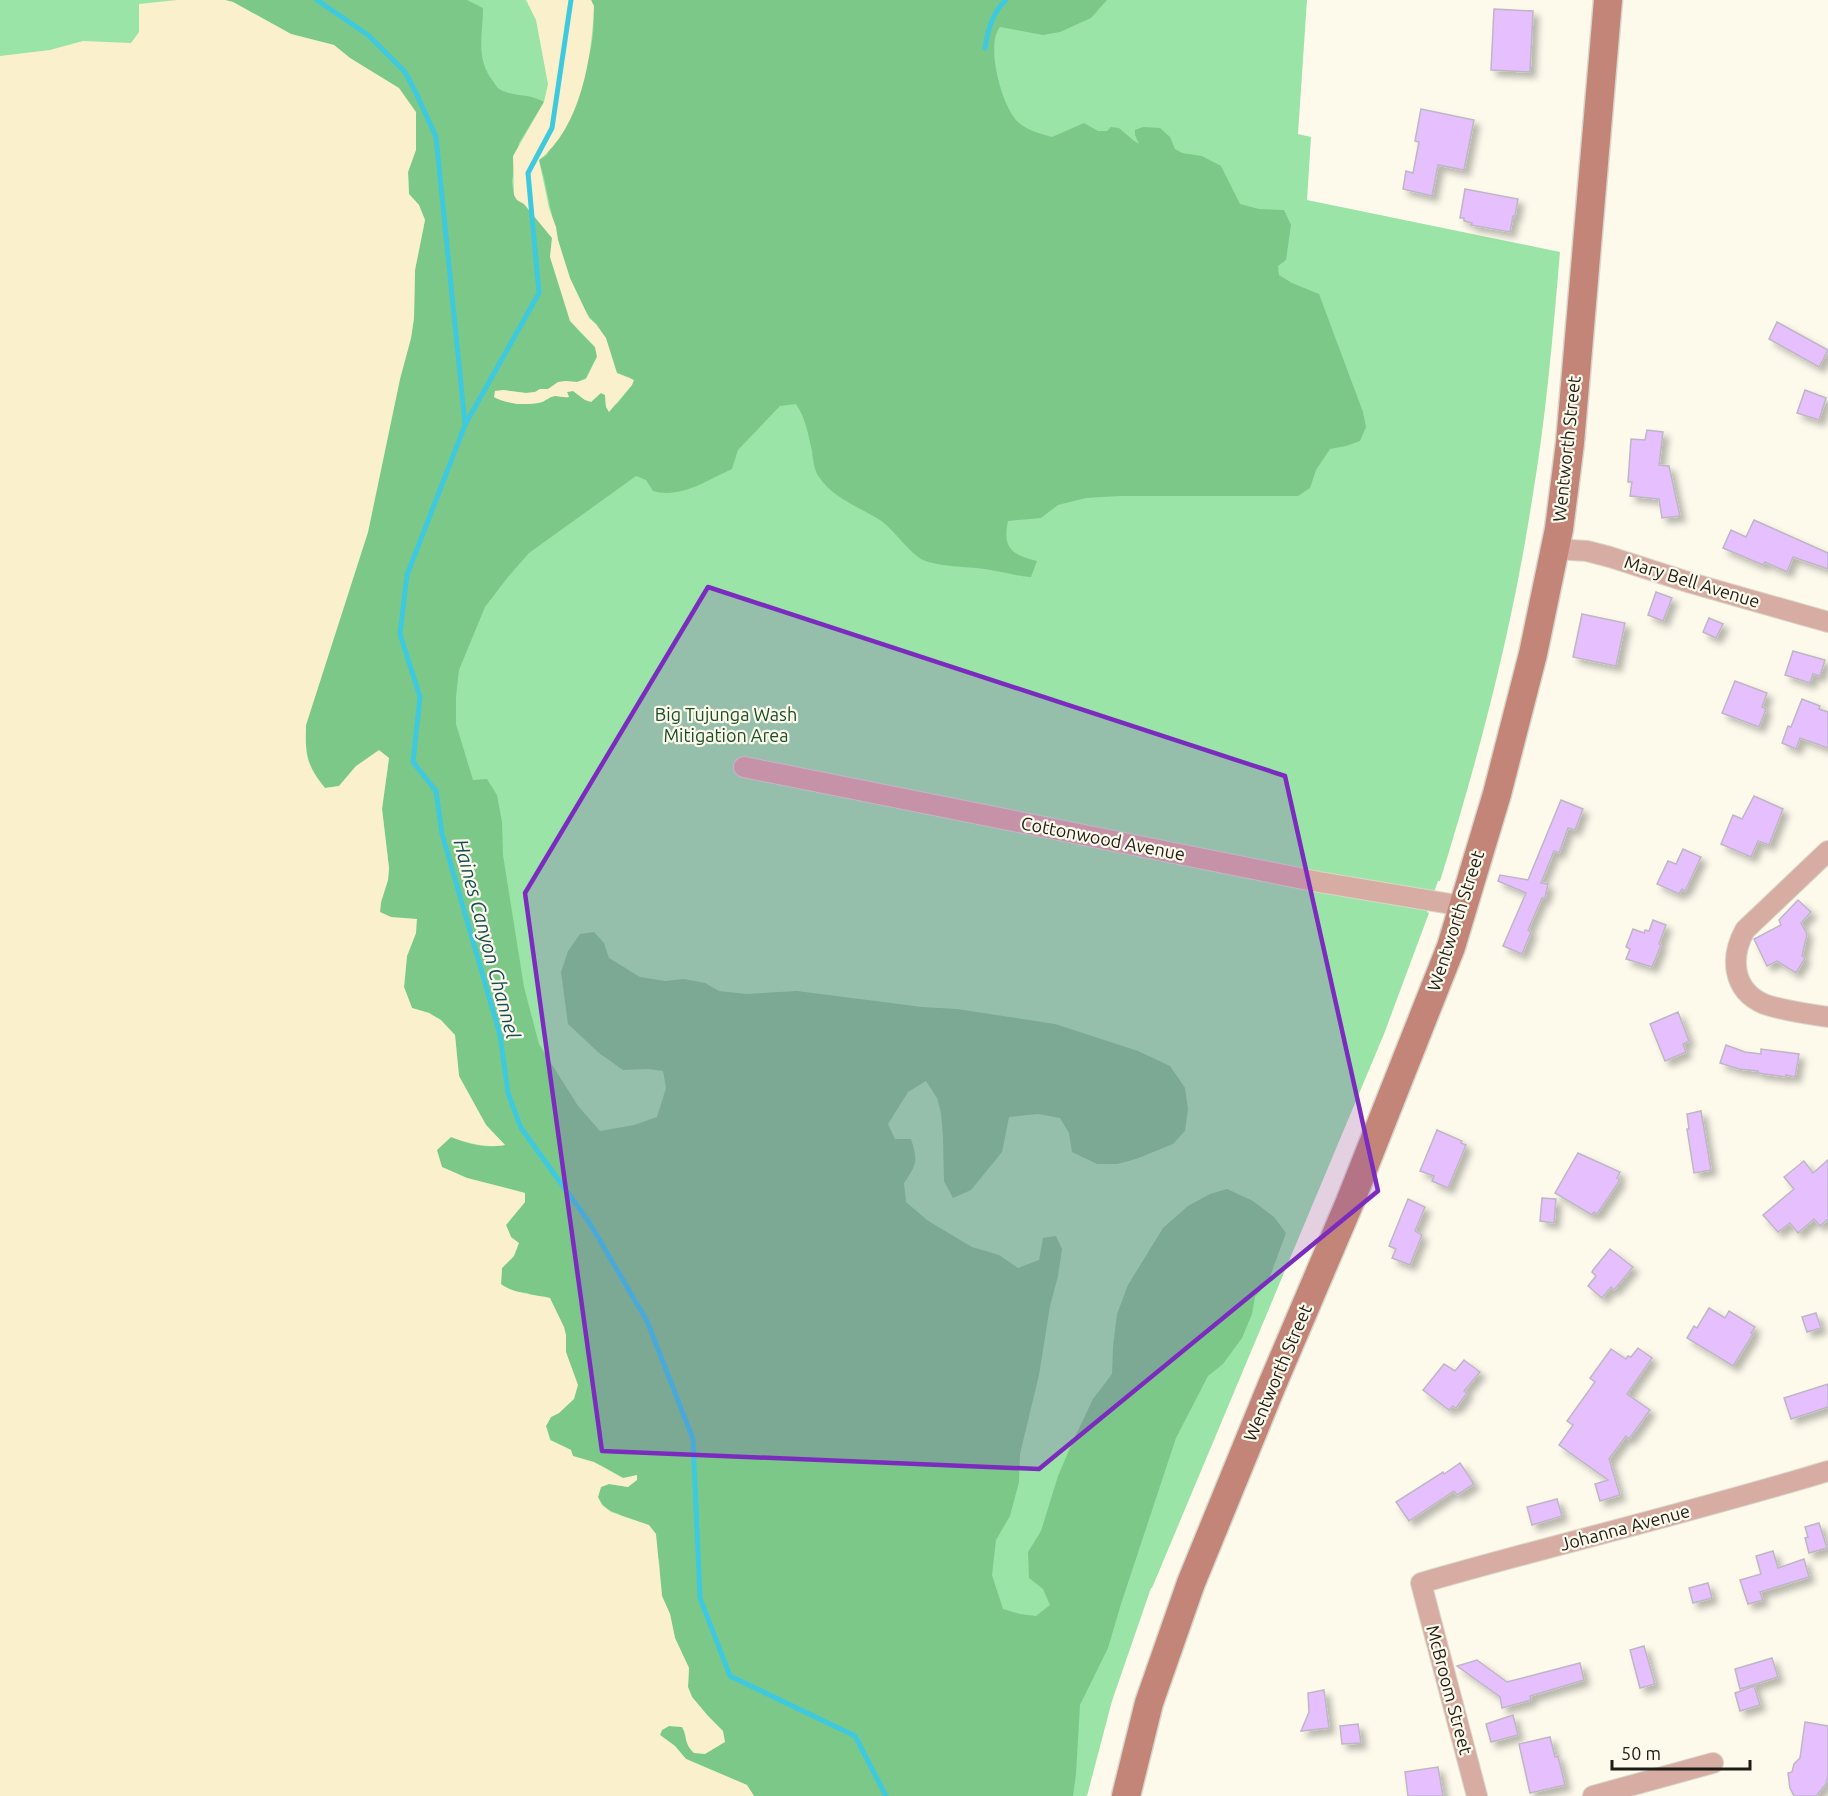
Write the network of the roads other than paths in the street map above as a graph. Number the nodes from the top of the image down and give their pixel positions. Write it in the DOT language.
graph roads {
  1 [pos="1608,0"];
  2 [pos="1555,549"];
  3 [pos="1828,621"];
  4 [pos="744,767"];
  5 [pos="1828,851"];
  6 [pos="1463,906"];
  7 [pos="1828,1017"];
  8 [pos="1828,1471"];
  9 [pos="1421,1583"];
  10 [pos="1713,1762"];
  11 [pos="1126,1796"];
  12 [pos="1477,1796"];
  13 [pos="1593,1796"];
  1 -- 2 [label="main road, Wentworth Street"];
  2 -- 3 [label="street, Mary Bell Avenue"];
  2 -- 6 [label="main road, Wentworth Street"];
  4 -- 6 [label="street, Cottonwood Avenue"];
  5 -- 7 [label="street"];
  6 -- 11 [label="main road, Wentworth Street"];
  8 -- 9 [label="street, Johanna Avenue"];
  9 -- 12 [label="street, McBroom Street"];
  10 -- 13 [label="street"];
}
